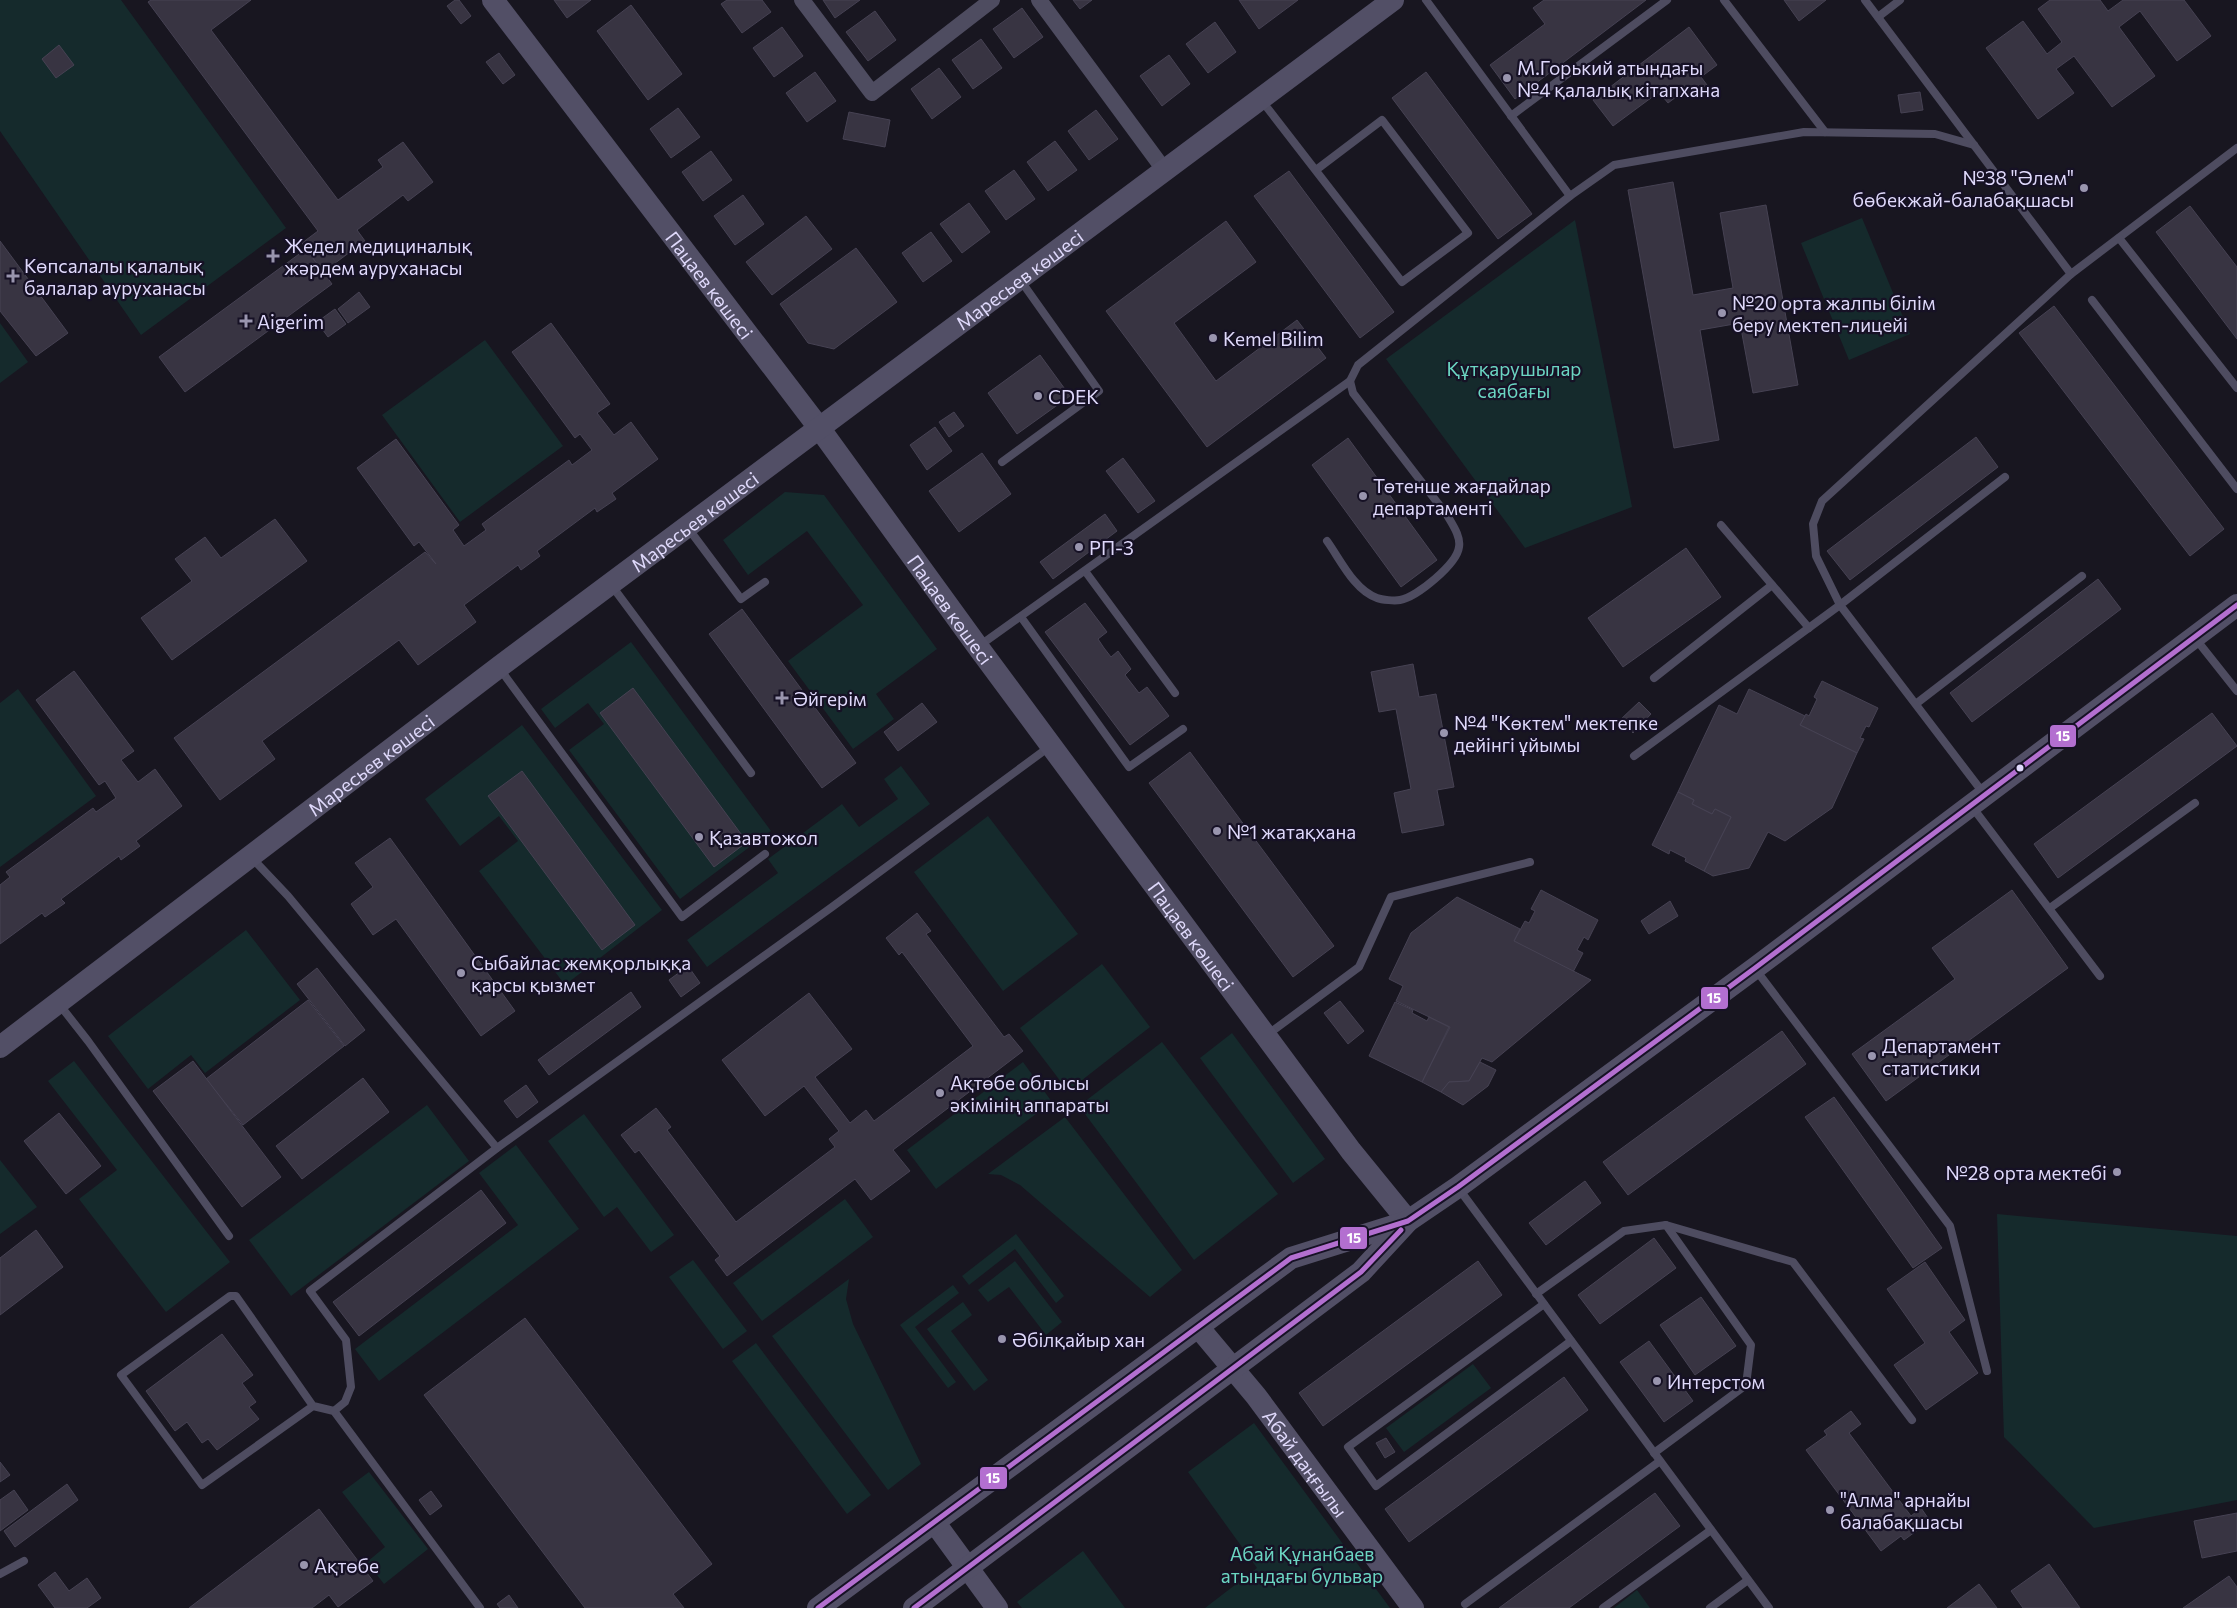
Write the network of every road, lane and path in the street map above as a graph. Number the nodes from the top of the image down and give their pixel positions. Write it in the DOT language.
graph roads {
  1 [pos="493,0"];
  2 [pos="802,0"];
  3 [pos="992,0"];
  4 [pos="1039,0"];
  5 [pos="1393,0"];
  6 [pos="1426,0"];
  7 [pos="1667,0"];
  8 [pos="1724,0"];
  9 [pos="1865,0"];
  10 [pos="1900,0"];
  11 [pos="1878,17"];
  12 [pos="1261,99"];
  13 [pos="1511,116"];
  14 [pos="1825,132"];
  15 [pos="1974,146"];
  16 [pos="2237,148"];
  17 [pos="1316,170"];
  18 [pos="1165,171"];
  19 [pos="1570,196"];
  20 [pos="2119,238"];
  21 [pos="2071,274"];
  22 [pos="1020,280"];
  23 [pos="2092,300"];
  24 [pos="1350,381"];
  25 [pos="2237,388"];
  26 [pos="820,429"];
  27 [pos="1002,462"];
  28 [pos="2005,477"];
  29 [pos="2237,489"];
  30 [pos="1721,525"];
  31 [pos="688,527"];
  32 [pos="1327,541"];
  33 [pos="1085,571"];
  34 [pos="2082,576"];
  35 [pos="765,582"];
  36 [pos="611,585"];
  37 [pos="1772,585"];
  38 [pos="1840,605"];
  39 [pos="2237,605"];
  40 [pos="1021,617"];
  41 [pos="1809,628"];
  42 [pos="2194,636"];
  43 [pos="978,647"];
  44 [pos="498,667"];
  45 [pos="1654,678"];
  46 [pos="2237,691"];
  47 [pos="1175,693"];
  48 [pos="1917,703"];
  49 [pos="1183,729"];
  50 [pos="1051,745"];
  51 [pos="1634,756"];
  52 [pos="751,773"];
  53 [pos="1979,801"];
  54 [pos="2195,803"];
  55 [pos="765,854"];
  56 [pos="249,855"];
  57 [pos="1530,862"];
  58 [pos="2050,908"];
  59 [pos="1755,968"];
  60 [pos="2100,976"];
  61 [pos="58,1003"];
  62 [pos="1266,1036"];
  63 [pos="0,1047"];
  64 [pos="497,1148"];
  65 [pos="1458,1188"];
  66 [pos="1408,1221"];
  67 [pos="1666,1225"];
  68 [pos="229,1236"];
  69 [pos="1536,1294"];
  70 [pos="1544,1304"];
  71 [pos="1199,1328"];
  72 [pos="1571,1341"];
  73 [pos="1232,1370"];
  74 [pos="1987,1372"];
  75 [pos="313,1406"];
  76 [pos="334,1411"];
  77 [pos="1912,1420"];
  78 [pos="1654,1453"];
  79 [pos="1660,1461"];
  80 [pos="935,1523"];
  81 [pos="1711,1530"];
  82 [pos="24,1561"];
  83 [pos="968,1568"];
  84 [pos="0,1574"];
  85 [pos="1748,1580"];
  86 [pos="1466,1604"];
  87 [pos="480,1608"];
  88 [pos="818,1608"];
  89 [pos="914,1608"];
  90 [pos="997,1608"];
  91 [pos="1413,1608"];
  92 [pos="1603,1608"];
  93 [pos="1710,1608"];
  94 [pos="1768,1608"];
  1 -- 26 [label="main road, Пацаев көшесі"];
  2 -- 3 [label="street"];
  4 -- 18 [label="street"];
  5 -- 12 [label="main road, Маресьев көшесі"];
  6 -- 13 [label="lane"];
  7 -- 13 [label="lane"];
  8 -- 14 [label="lane"];
  9 -- 11 [label="lane"];
  10 -- 11 [label="lane"];
  11 -- 15 [label="lane"];
  12 -- 17 [label="lane"];
  12 -- 18 [label="main road, Маресьев көшесі"];
  13 -- 19 [label="lane"];
  14 -- 15 [label="lane"];
  14 -- 19 [label="lane"];
  15 -- 21 [label="lane"];
  16 -- 20 [label="lane"];
  17 -- 17 [label="lane"];
  18 -- 22 [label="main road, Маресьев көшесі"];
  19 -- 24 [label="lane"];
  20 -- 21 [label="lane"];
  20 -- 25 [label="lane"];
  21 -- 38 [label="lane"];
  22 -- 26 [label="main road, Маресьев көшесі"];
  22 -- 27 [label="lane"];
  23 -- 29 [label="lane"];
  24 -- 32 [label="lane"];
  24 -- 33 [label="lane"];
  26 -- 31 [label="main road, Маресьев көшесі"];
  26 -- 43 [label="main road, Пацаев көшесі"];
  28 -- 38 [label="lane"];
  30 -- 37 [label="lane"];
  31 -- 35 [label="lane"];
  31 -- 36 [label="main road, Маресьев көшесі"];
  33 -- 40 [label="lane"];
  33 -- 47 [label="lane"];
  34 -- 48 [label="lane"];
  36 -- 44 [label="main road, Маресьев көшесі"];
  36 -- 52 [label="lane"];
  37 -- 41 [label="lane"];
  37 -- 45 [label="lane"];
  38 -- 41 [label="lane"];
  38 -- 48 [label="lane"];
  39 -- 42 [label="main road"];
  40 -- 43 [label="lane"];
  40 -- 49 [label="lane"];
  41 -- 51 [label="lane"];
  42 -- 46 [label="lane"];
  42 -- 53 [label="main road"];
  43 -- 50 [label="main road, Пацаев көшесі"];
  44 -- 55 [label="lane"];
  44 -- 56 [label="main road, Маресьев көшесі"];
  48 -- 53 [label="lane"];
  50 -- 62 [label="main road, Пацаев көшесі"];
  50 -- 64 [label="lane"];
  53 -- 58 [label="lane"];
  53 -- 59 [label="main road"];
  54 -- 58 [label="lane"];
  56 -- 61 [label="main road, Маресьев көшесі"];
  56 -- 64 [label="lane"];
  57 -- 62 [label="lane"];
  58 -- 60 [label="lane"];
  59 -- 65 [label="main road"];
  59 -- 74 [label="lane"];
  61 -- 63 [label="main road, Маресьев көшесі"];
  61 -- 68 [label="lane"];
  62 -- 66 [label="main road, Пацаев көшесі"];
  64 -- 76 [label="lane"];
  65 -- 66 [label="main road"];
  65 -- 69 [label="lane"];
  66 -- 71 [label="main road"];
  66 -- 73 [label="main road"];
  67 -- 69 [label="lane"];
  67 -- 77 [label="lane"];
  67 -- 78 [label="lane"];
  69 -- 70 [label="lane"];
  70 -- 72 [label="lane"];
  70 -- 72 [label="lane"];
  71 -- 73 [label="main road, Абай даңғылы"];
  71 -- 80 [label="main road"];
  72 -- 78 [label="lane"];
  73 -- 83 [label="main road"];
  73 -- 91 [label="main road, Абай даңғылы"];
  75 -- 75 [label="lane"];
  75 -- 76 [label="lane"];
  76 -- 87 [label="lane"];
  78 -- 79 [label="lane"];
  79 -- 81 [label="lane"];
  79 -- 86 [label="lane"];
  80 -- 83 [label="main road"];
  80 -- 88 [label="main road"];
  81 -- 85 [label="lane"];
  81 -- 92 [label="lane"];
  82 -- 84 [label="lane"];
  83 -- 89 [label="main road"];
  83 -- 90 [label="main road"];
  85 -- 93 [label="lane"];
  85 -- 94 [label="lane"];
}
